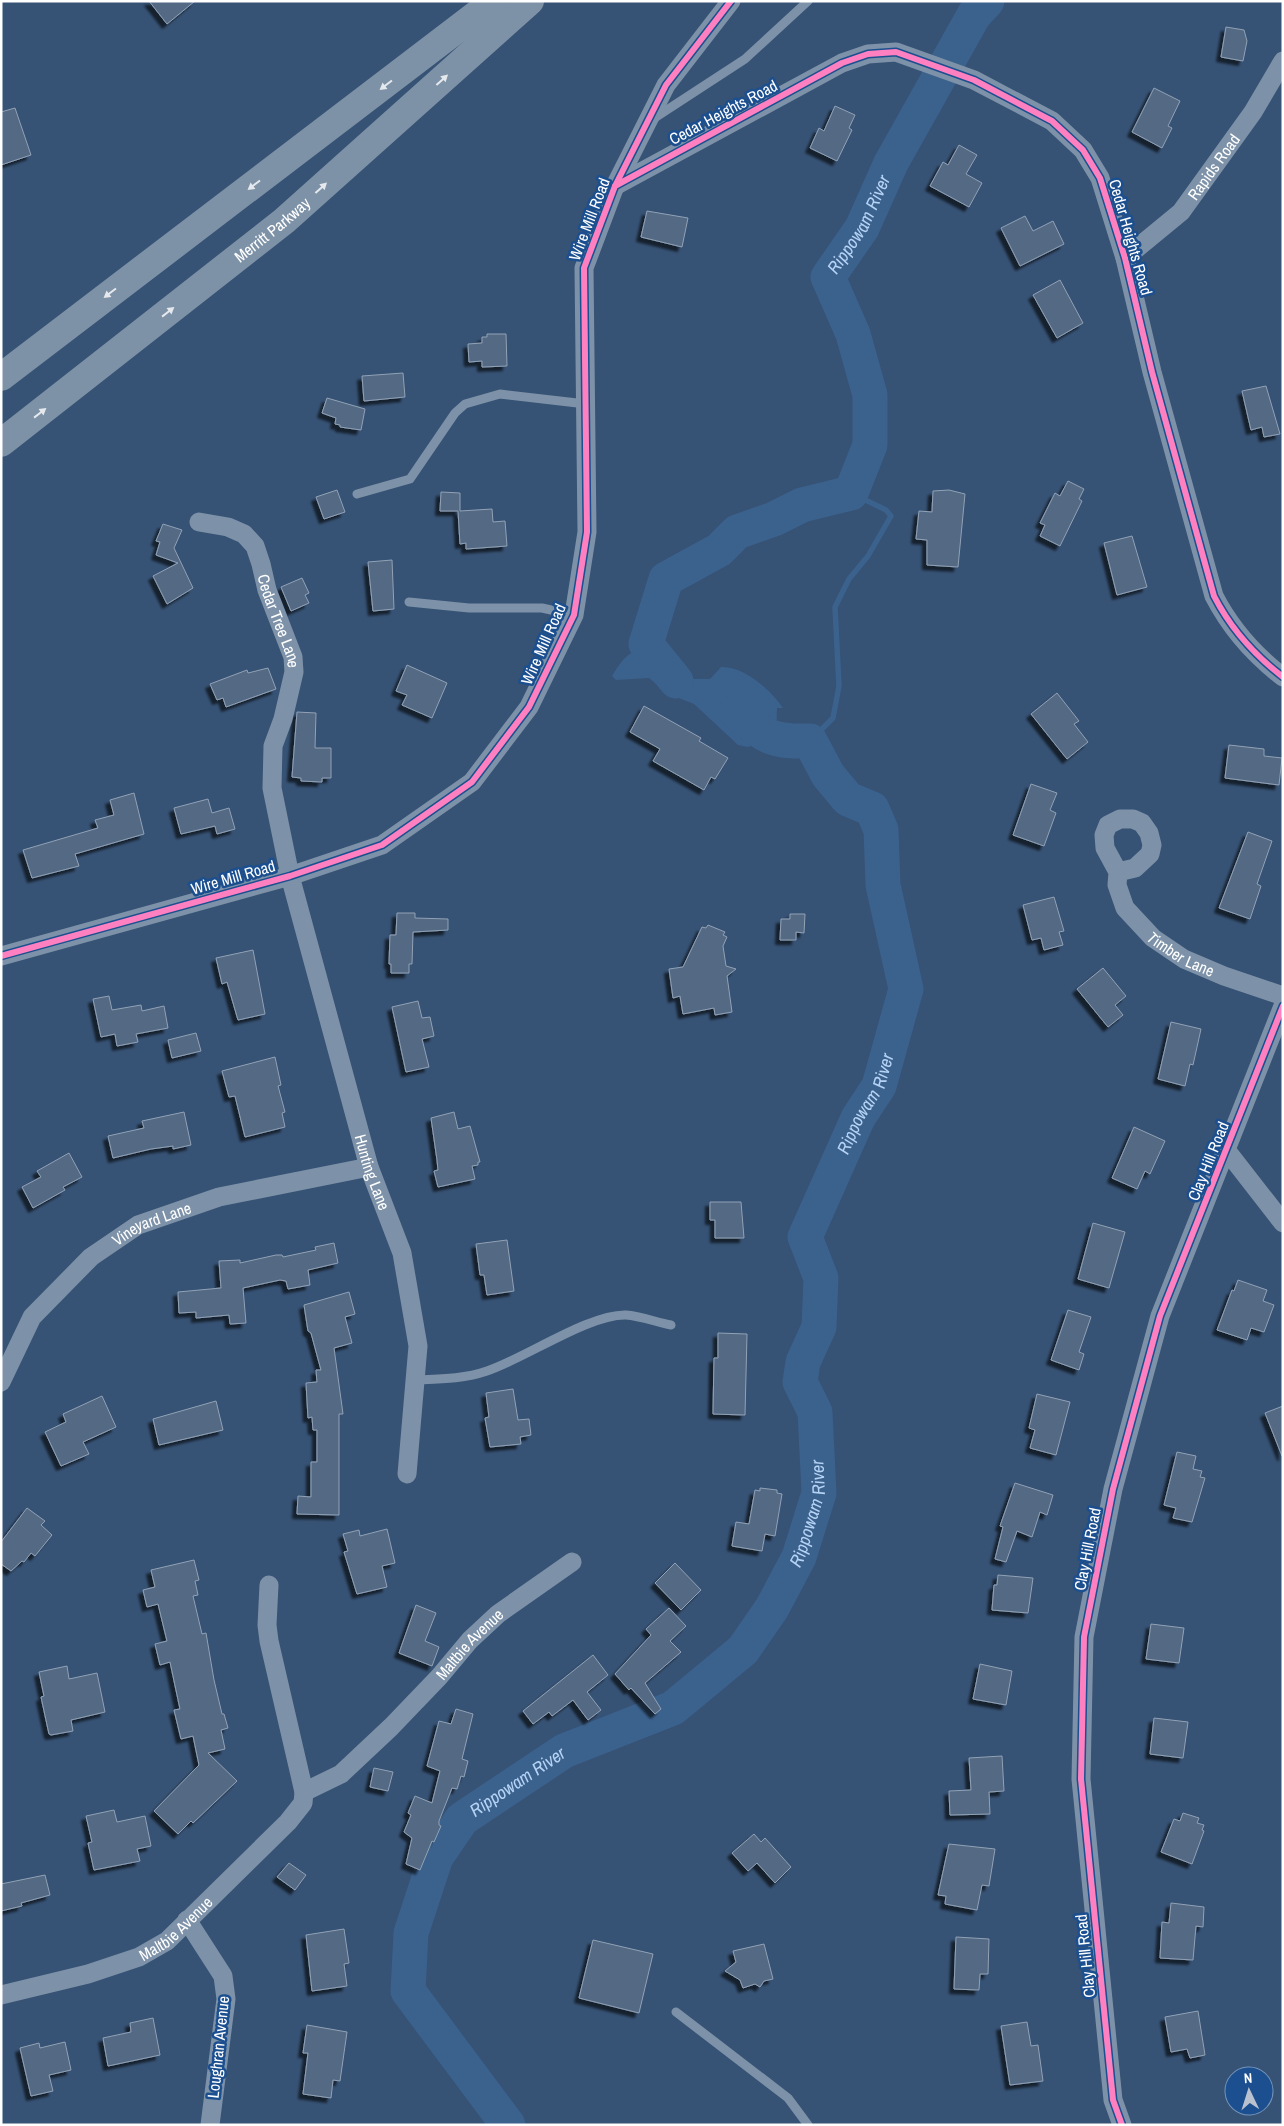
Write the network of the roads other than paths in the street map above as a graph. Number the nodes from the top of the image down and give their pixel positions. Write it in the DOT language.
graph roads {
  1 [pos="494,1"];
  2 [pos="530,1"];
  3 [pos="731,1"];
  4 [pos="808,1"];
  5 [pos="1283,61"];
  6 [pos="644,125"];
  7 [pos="615,186"];
  8 [pos="1126,258"];
  9 [pos="73,321"];
  10 [pos="1,364"];
  11 [pos="1,378"];
  12 [pos="586,404"];
  13 [pos="1,443"];
  14 [pos="358,494"];
  15 [pos="199,522"];
  16 [pos="409,602"];
  17 [pos="574,615"];
  18 [pos="1283,677"];
  19 [pos="1118,872"];
  20 [pos="290,876"];
  21 [pos="1,956"];
  22 [pos="1283,996"];
  23 [pos="1283,1006"];
  24 [pos="1227,1151"];
  25 [pos="369,1167"];
  26 [pos="1283,1223"];
  27 [pos="671,1325"];
  28 [pos="415,1380"];
  29 [pos="1,1382"];
  30 [pos="407,1474"];
  31 [pos="572,1562"];
  32 [pos="270,1585"];
  33 [pos="304,1792"];
  34 [pos="187,1920"];
  35 [pos="1,1995"];
  36 [pos="676,2012"];
  37 [pos="210,2125"];
  38 [pos="808,2125"];
  39 [pos="1122,2125"];
  1 -- 9 [label="highway, one-way"];
  13 -- 2 [label="highway, Merritt Parkway, one-way"];
  3 -- 6 [label="street, Wire Mill Road"];
  4 -- 6 [label="lane"];
  5 -- 8 [label="street, Rapids Road"];
  6 -- 7 [label="street, Wire Mill Road"];
  7 -- 8 [label="street, Cedar Heights Road"];
  7 -- 12 [label="street, Wire Mill Road"];
  8 -- 18 [label="street, Cedar Heights Road"];
  9 -- 10 [label="highway"];
  9 -- 11 [label="highway"];
  12 -- 14 [label="lane"];
  12 -- 17 [label="street, Wire Mill Road"];
  15 -- 20 [label="street, Cedar Tree Lane"];
  16 -- 17 [label="lane"];
  17 -- 20 [label="street, Wire Mill Road"];
  19 -- 22 [label="street, Timber Lane"];
  20 -- 21 [label="street, Wire Mill Road"];
  20 -- 25 [label="street, Hunting Lane"];
  23 -- 24 [label="street, Clay Hill Road"];
  24 -- 26 [label="street"];
  24 -- 39 [label="street, Clay Hill Road"];
  25 -- 28 [label="street, Hunting Lane"];
  25 -- 29 [label="street, Vineyard Lane"];
  27 -- 28 [label="lane"];
  28 -- 30 [label="street, Hunting Lane"];
  31 -- 33 [label="street, Maltbie Avenue"];
  32 -- 33 [label="street"];
  33 -- 34 [label="street, Maltbie Avenue"];
  34 -- 35 [label="street, Maltbie Avenue"];
  34 -- 37 [label="street, Loughran Avenue"];
  36 -- 38 [label="lane"];
}
